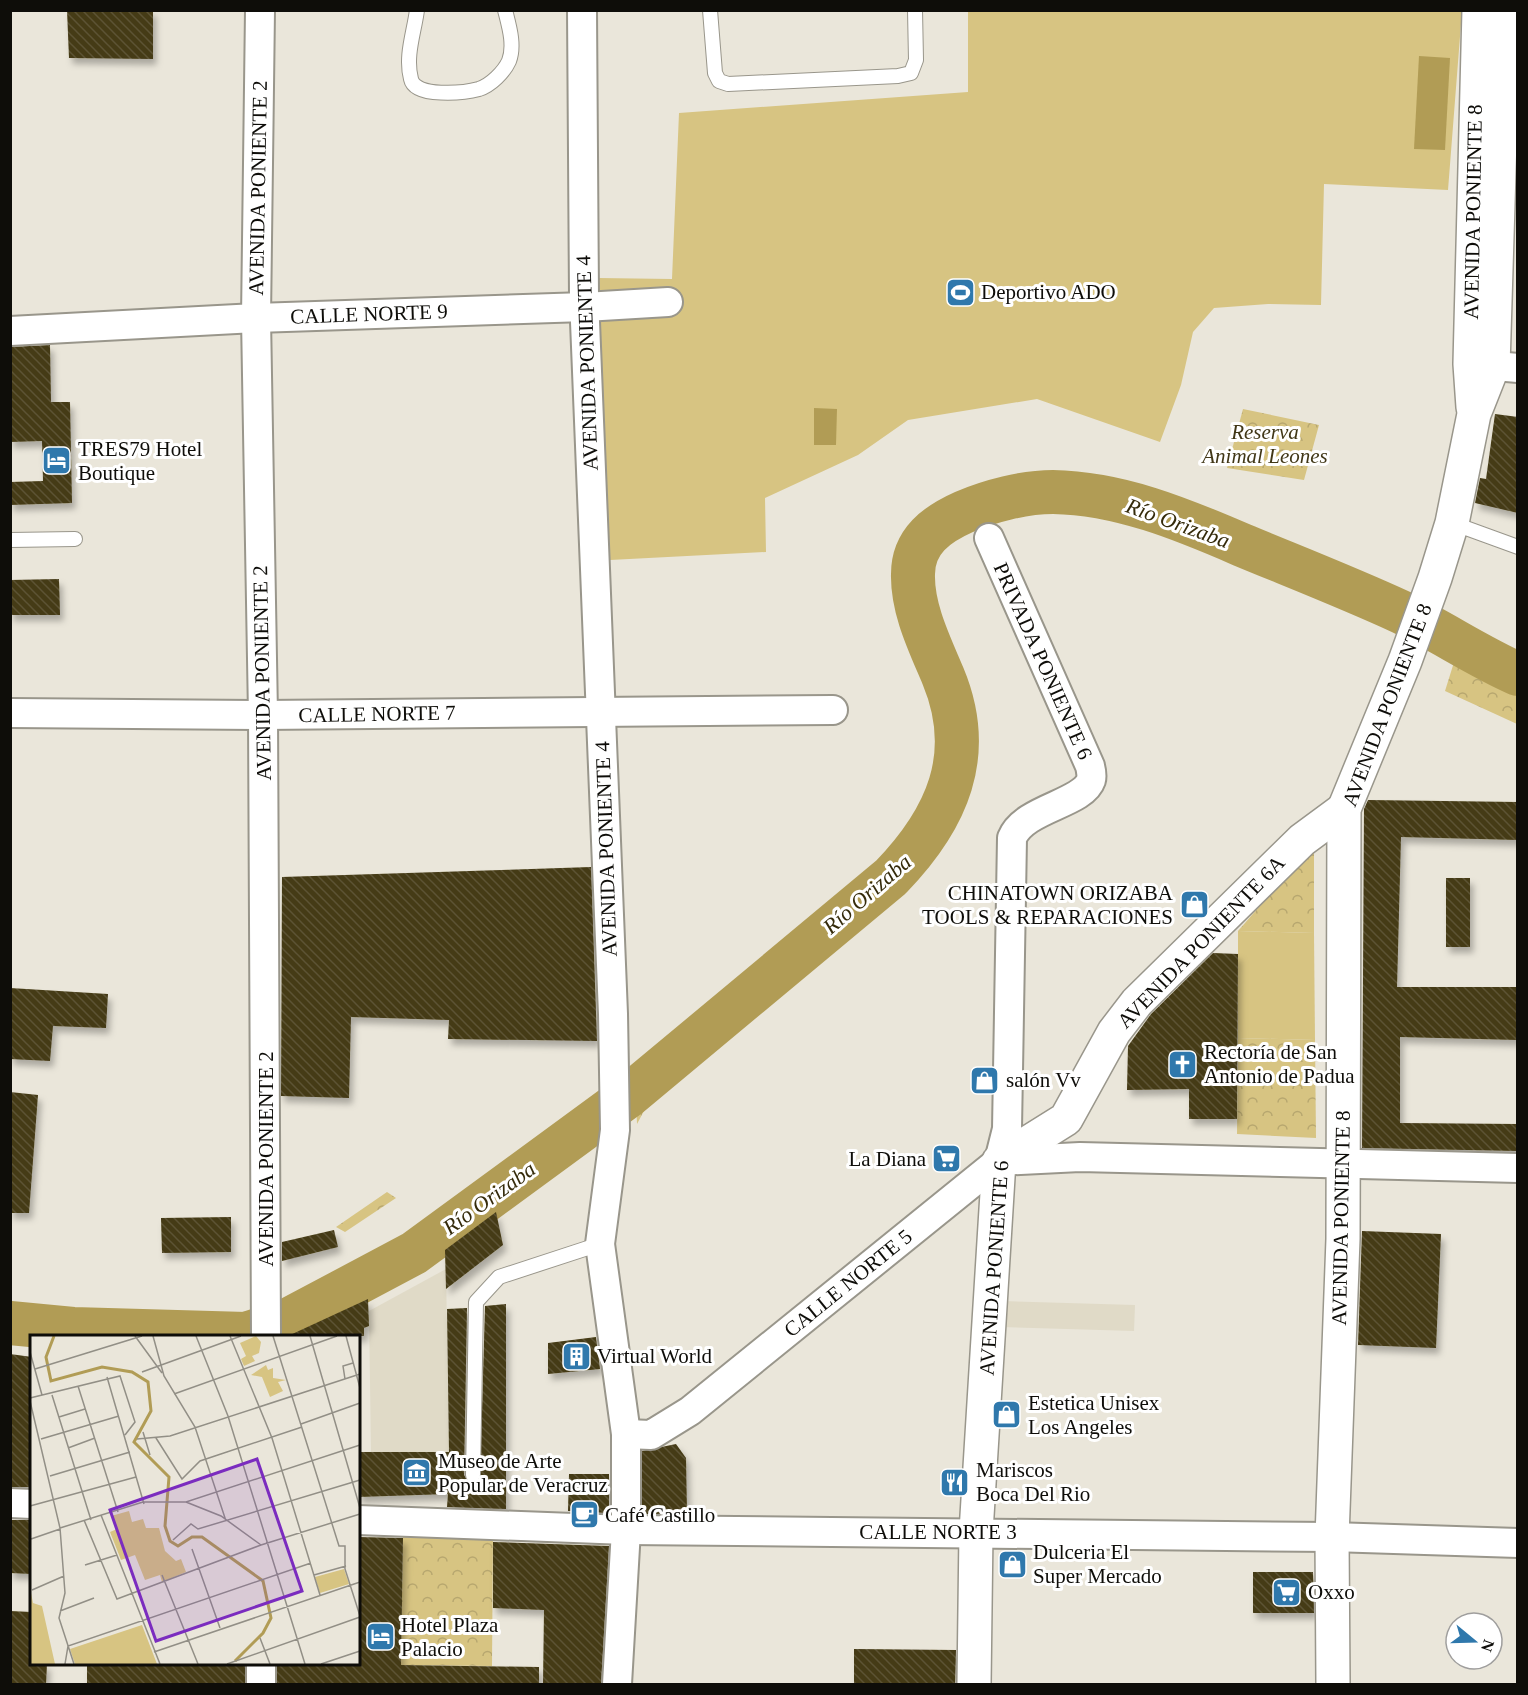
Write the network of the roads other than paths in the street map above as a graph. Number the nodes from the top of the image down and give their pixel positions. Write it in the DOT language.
graph roads {
  1 [pos="260,10"];
  2 [pos="417,10"];
  3 [pos="505,10"];
  4 [pos="582,10"];
  5 [pos="710,10"];
  6 [pos="915,10"];
  7 [pos="1479,10"];
  8 [pos="1504,10"];
  9 [pos="1499,68"];
  10 [pos="668,302"];
  11 [pos="585,308"];
  12 [pos="256,318"];
  13 [pos="10,331"];
  14 [pos="1493,366"];
  15 [pos="1452,523"];
  16 [pos="989,538"];
  17 [pos="75,539"];
  18 [pos="10,540"];
  19 [pos="1518,547"];
  20 [pos="833,710"];
  21 [pos="600,711"];
  22 [pos="10,713"];
  23 [pos="263,715"];
  24 [pos="1344,809"];
  25 [pos="1026,821"];
  26 [pos="1066,1119"];
  27 [pos="1080,1157"];
  28 [pos="999,1161"];
  29 [pos="1342,1164"];
  30 [pos="1518,1168"];
  31 [pos="600,1244"];
  32 [pos="266,1335"];
  33 [pos="626,1434"];
  34 [pos="473,1475"];
  35 [pos="10,1503"];
  36 [pos="30,1504"];
  37 [pos="360,1520"];
  38 [pos="626,1530"];
  39 [pos="976,1532"];
  40 [pos="1332,1537"];
  41 [pos="1518,1543"];
  42 [pos="261,1665"];
  43 [pos="261,1684"];
  44 [pos="617,1684"];
  45 [pos="974,1684"];
  46 [pos="1333,1684"];
  1 -- 12 [label="street, AVENIDA PONIENTE 2"];
  2 -- 3 [label="lane"];
  4 -- 11 [label="street, AVENIDA PONIENTE 4"];
  5 -- 6 [label="lane"];
  7 -- 9 [label="street, AVENIDA PONIENTE 8"];
  8 -- 9 [label="street, AVENIDA PONIENTE 8"];
  9 -- 14 [label="street, AVENIDA PONIENTE 8"];
  10 -- 11 [label="street, CALLE NORTE 9"];
  11 -- 12 [label="street, CALLE NORTE 9"];
  11 -- 21 [label="street, AVENIDA PONIENTE 4"];
  12 -- 13 [label="street, CALLE NORTE 9"];
  12 -- 23 [label="street, AVENIDA PONIENTE 2"];
  14 -- 15 [label="street, AVENIDA PONIENTE 8"];
  15 -- 19 [label="lane"];
  15 -- 24 [label="street, AVENIDA PONIENTE 8"];
  16 -- 25 [label="street, PRIVADA PONIENTE 6"];
  17 -- 18 [label="lane"];
  20 -- 21 [label="street, CALLE NORTE 7"];
  21 -- 23 [label="street, CALLE NORTE 7"];
  21 -- 31 [label="street, AVENIDA PONIENTE 4"];
  22 -- 23 [label="street, CALLE NORTE 7"];
  23 -- 32 [label="street, AVENIDA PONIENTE 2"];
  24 -- 26 [label="street, AVENIDA PONIENTE 6A"];
  24 -- 29 [label="street, AVENIDA PONIENTE 8"];
  25 -- 28 [label="street, AVENIDA PONIENTE 6"];
  26 -- 27 [label="street"];
  26 -- 28 [label="street, AVENIDA PONIENTE 6A"];
  27 -- 28 [label="street"];
  27 -- 29 [label="street"];
  28 -- 33 [label="street, CALLE NORTE 5"];
  28 -- 39 [label="street, AVENIDA PONIENTE 6"];
  29 -- 30 [label="street"];
  29 -- 40 [label="street, AVENIDA PONIENTE 8"];
  31 -- 33 [label="street, AVENIDA PONIENTE 4"];
  31 -- 34 [label="lane"];
  33 -- 38 [label="street, AVENIDA PONIENTE 4"];
  35 -- 36 [label="street"];
  37 -- 38 [label="street, CALLE NORTE 3"];
  38 -- 39 [label="street, CALLE NORTE 3"];
  38 -- 44 [label="street, AVENIDA PONIENTE 4"];
  39 -- 40 [label="street, CALLE NORTE 3"];
  39 -- 45 [label="street, AVENIDA PONIENTE 6"];
  40 -- 41 [label="street, CALLE NORTE 3"];
  40 -- 46 [label="street, AVENIDA PONIENTE 8"];
  42 -- 43 [label="street"];
}
